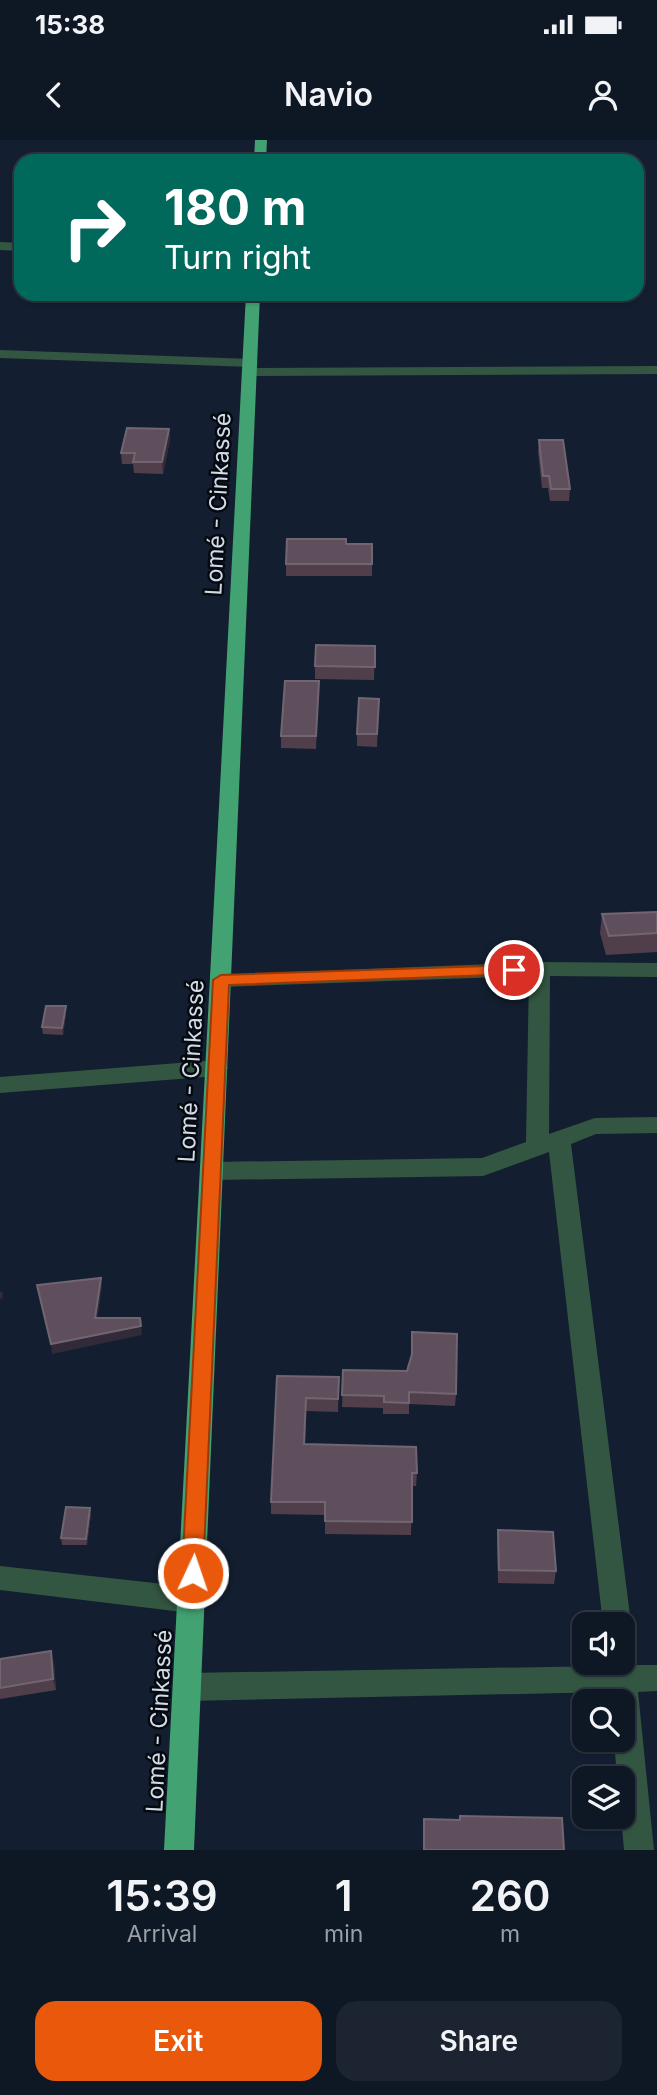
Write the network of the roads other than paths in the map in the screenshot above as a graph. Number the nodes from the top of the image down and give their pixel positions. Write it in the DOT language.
graph roads {
  1 [pos="253,301"];
  2 [pos="0,354"];
  3 [pos="251,367"];
  4 [pos="657,370"];
  5 [pos="540,969"];
  6 [pos="657,970"];
  7 [pos="221,980"];
  8 [pos="217,1068"];
  9 [pos="0,1085"];
  10 [pos="657,1125"];
  11 [pos="548,1143"];
  12 [pos="212,1171"];
  13 [pos="0,1578"];
  14 [pos="191,1600"];
  15 [pos="615,1612"];
  16 [pos="572,1673"];
  17 [pos="635,1674"];
  18 [pos="622,1675"];
  19 [pos="657,1678"];
  20 [pos="187,1687"];
  21 [pos="179,1850"];
  22 [pos="639,1850"];
  1 -- 3 [label="highway, Lomé - Cinkassé"];
  2 -- 3 [label="street"];
  3 -- 4 [label="street"];
  3 -- 7 [label="highway, Lomé - Cinkassé"];
  5 -- 6 [label="street"];
  5 -- 7 [label="street"];
  5 -- 11 [label="street"];
  7 -- 8 [label="highway, Lomé - Cinkassé"];
  8 -- 9 [label="street"];
  8 -- 12 [label="highway, Lomé - Cinkassé"];
  10 -- 11 [label="street"];
  11 -- 12 [label="street"];
  11 -- 15 [label="street"];
  12 -- 14 [label="highway, Lomé - Cinkassé"];
  13 -- 14 [label="street"];
  14 -- 20 [label="highway, Lomé - Cinkassé"];
  16 -- 20 [label="street"];
  17 -- 19 [label="street"];
  18 -- 22 [label="street"];
  20 -- 21 [label="highway, Lomé - Cinkassé"];
}
